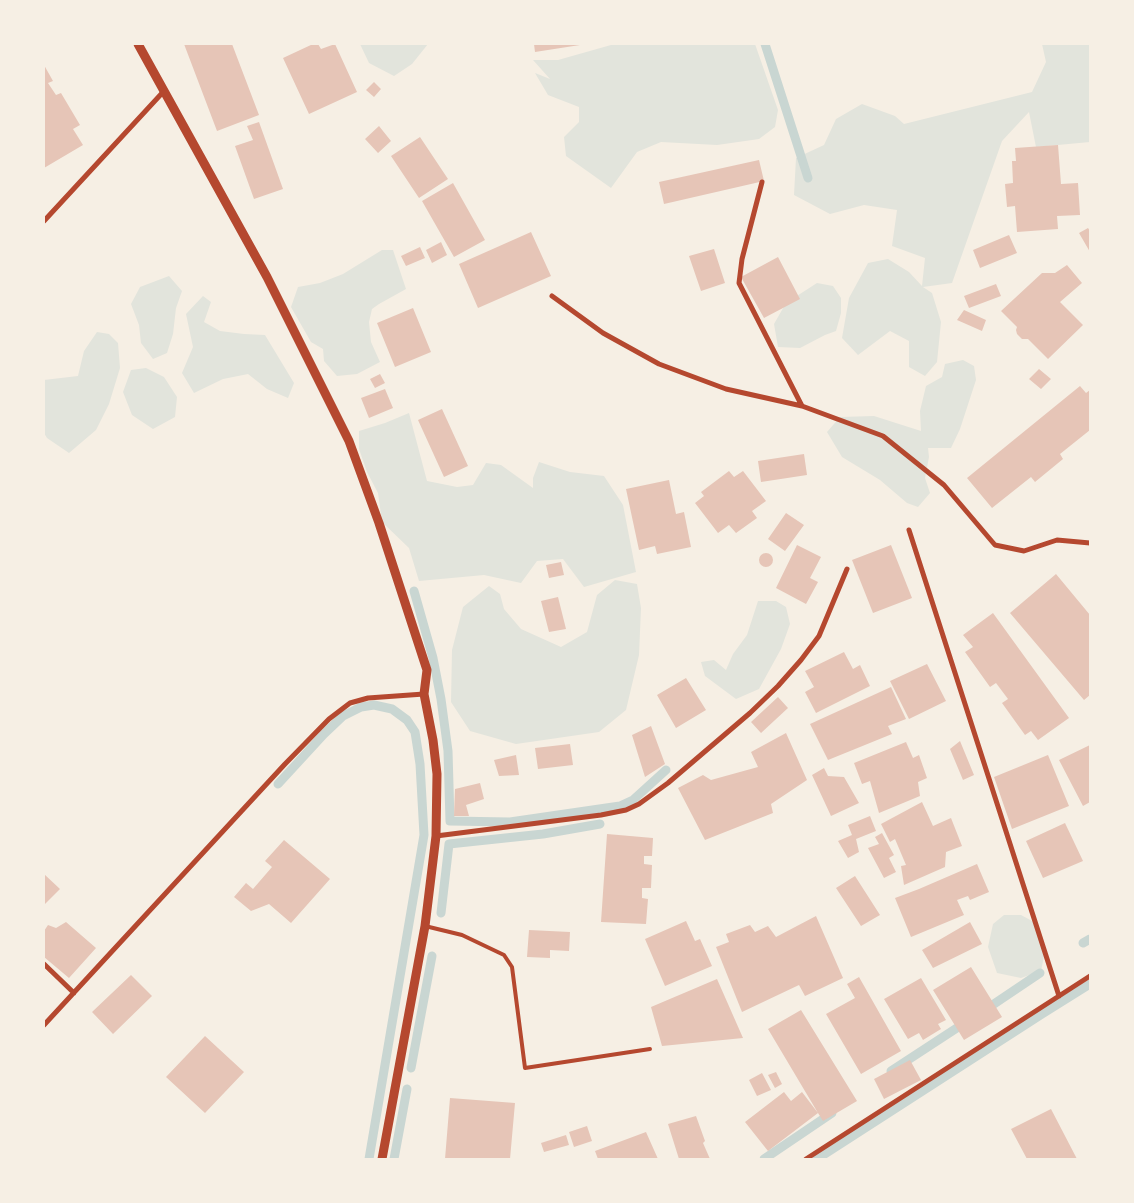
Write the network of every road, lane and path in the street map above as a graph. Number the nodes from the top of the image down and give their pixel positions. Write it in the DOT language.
graph roads {
  1 [pos="138,44"];
  2 [pos="164,91"];
  3 [pos="762,182"];
  4 [pos="44,222"];
  5 [pos="552,296"];
  6 [pos="802,406"];
  7 [pos="909,530"];
  8 [pos="1090,543"];
  9 [pos="847,569"];
  10 [pos="424,694"];
  11 [pos="436,836"];
  12 [pos="425,926"];
  13 [pos="44,964"];
  14 [pos="1090,976"];
  15 [pos="74,993"];
  16 [pos="1059,996"];
  17 [pos="44,1025"];
  18 [pos="650,1049"];
  19 [pos="382,1159"];
  20 [pos="806,1159"];
  1 -- 2 [label="street"];
  2 -- 4 [label="street"];
  2 -- 10 [label="street"];
  3 -- 6 [label="street"];
  5 -- 6 [label="street"];
  6 -- 8 [label="street"];
  7 -- 16 [label="street"];
  9 -- 11 [label="street"];
  10 -- 11 [label="street"];
  10 -- 15 [label="street"];
  11 -- 12 [label="street"];
  12 -- 18 [label="lane"];
  12 -- 19 [label="street"];
  13 -- 15 [label="street"];
  14 -- 16 [label="street"];
  15 -- 17 [label="street"];
  16 -- 20 [label="street"];
}
